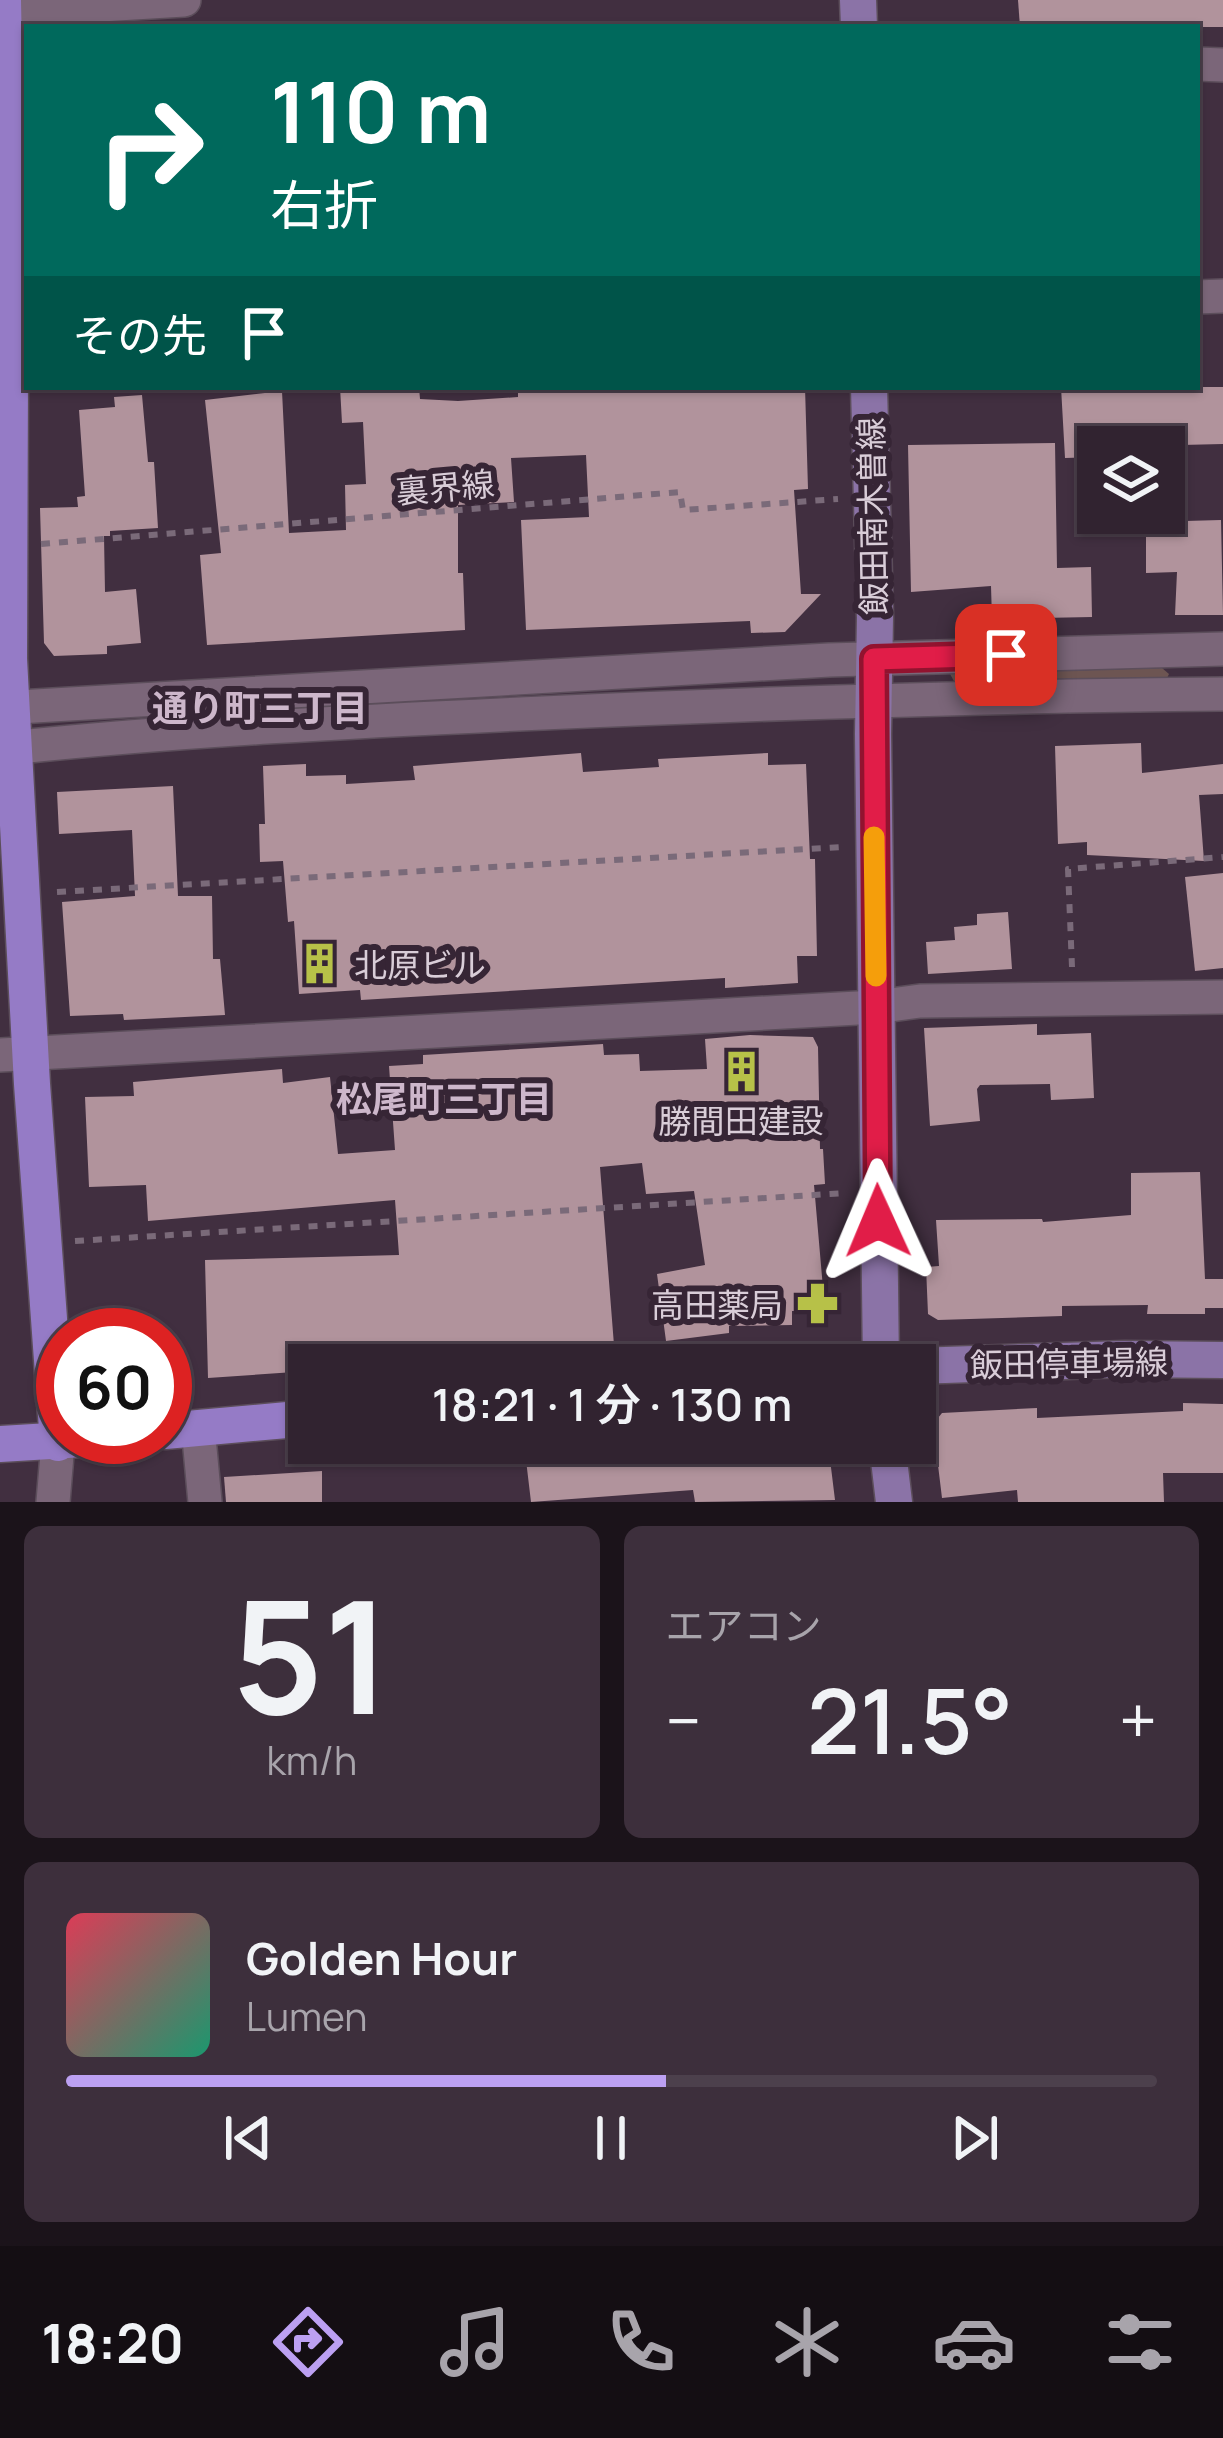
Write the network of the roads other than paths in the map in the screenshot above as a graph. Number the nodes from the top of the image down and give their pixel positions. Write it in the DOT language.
graph roads {
  1 [pos="184,0"];
  2 [pos="2,7"];
  3 [pos="12,371"];
  4 [pos="869,390"];
  5 [pos="1223,650"];
  6 [pos="874,659"];
  7 [pos="1223,694"];
  8 [pos="874,700"];
  9 [pos="7,708"];
  10 [pos="7,749"];
  11 [pos="1223,997"];
  12 [pos="876,1007"];
  13 [pos="15,1054"];
  14 [pos="43,1308"];
  15 [pos="880,1344"];
  16 [pos="1223,1360"];
  17 [pos="936,1365"];
  18 [pos="288,1420"];
  19 [pos="192,1428"];
  20 [pos="36,1443"];
  21 [pos="0,1444"];
  22 [pos="192,1461"];
  23 [pos="56,1464"];
  24 [pos="889,1464"];
  25 [pos="53,1502"];
  26 [pos="205,1502"];
  27 [pos="894,1502"];
  1 -- 2 [label="street"];
  2 -- 3 [label="highway"];
  3 -- 9 [label="highway"];
  4 -- 6 [label="main road, 飯田南木曽線"];
  5 -- 6 [label="street"];
  6 -- 8 [label="main road, 飯田南木曽線"];
  6 -- 9 [label="street"];
  7 -- 8 [label="street"];
  8 -- 10 [label="street"];
  8 -- 12 [label="main road, 飯田南木曽線"];
  9 -- 10 [label="highway"];
  10 -- 13 [label="highway"];
  11 -- 12 [label="street"];
  12 -- 13 [label="street"];
  12 -- 15 [label="main road, 飯田南木曽線"];
  13 -- 14 [label="highway"];
  16 -- 17 [label="main road, 飯田停車場線"];
  18 -- 19 [label="highway"];
  20 -- 21 [label="highway"];
  22 -- 26 [label="street"];
  23 -- 25 [label="street"];
  24 -- 27 [label="main road"];
}
